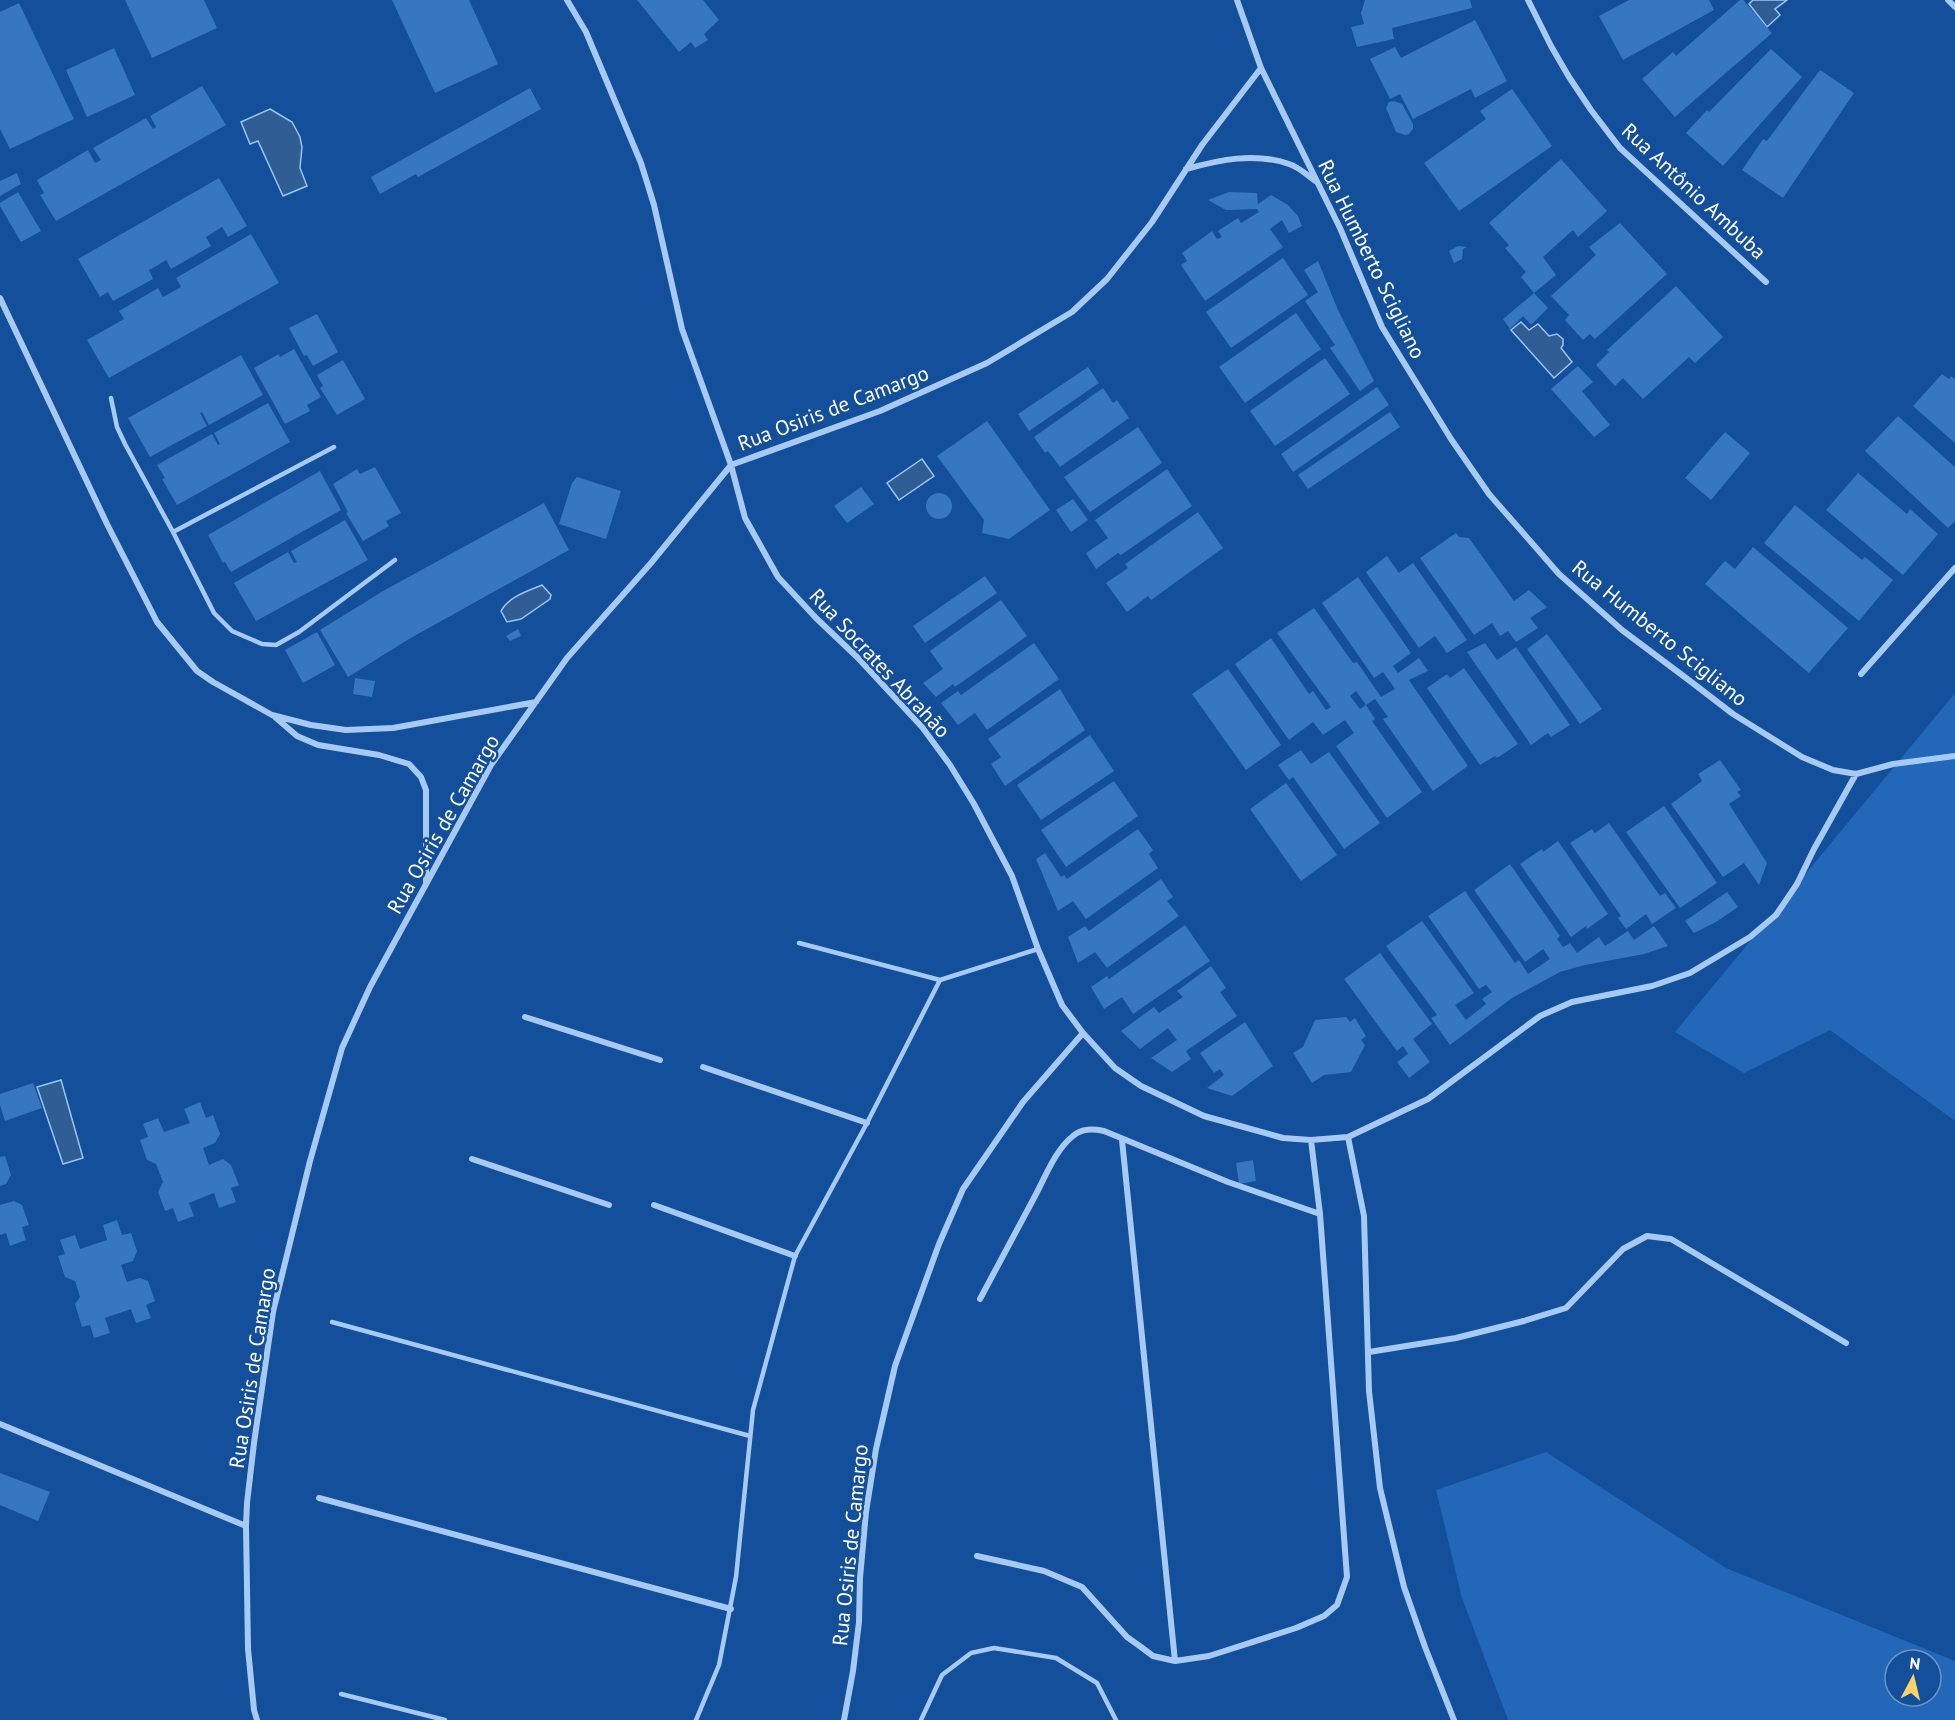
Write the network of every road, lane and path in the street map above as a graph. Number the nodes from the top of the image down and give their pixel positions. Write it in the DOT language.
graph roads {
  1 [pos="567,0"];
  2 [pos="1237,0"];
  3 [pos="1528,0"];
  4 [pos="1948,0"];
  5 [pos="1955,7"];
  6 [pos="1261,68"];
  7 [pos="1186,169"];
  8 [pos="1317,182"];
  9 [pos="1766,282"];
  10 [pos="0,298"];
  11 [pos="111,398"];
  12 [pos="334,447"];
  13 [pos="731,465"];
  14 [pos="173,532"];
  15 [pos="395,560"];
  16 [pos="1955,568"];
  17 [pos="1861,674"];
  18 [pos="536,702"];
  19 [pos="273,715"];
  20 [pos="1955,756"];
  21 [pos="1857,774"];
  22 [pos="426,885"];
  23 [pos="799,943"];
  24 [pos="1038,949"];
  25 [pos="940,980"];
  26 [pos="525,1017"];
  27 [pos="1083,1034"];
  28 [pos="660,1060"];
  29 [pos="703,1067"];
  30 [pos="867,1123"];
  31 [pos="1348,1137"];
  32 [pos="1122,1140"];
  33 [pos="1311,1140"];
  34 [pos="472,1159"];
  35 [pos="609,1204"];
  36 [pos="654,1204"];
  37 [pos="1320,1214"];
  38 [pos="795,1256"];
  39 [pos="980,1299"];
  40 [pos="332,1323"];
  41 [pos="1846,1343"];
  42 [pos="1369,1352"];
  43 [pos="0,1424"];
  44 [pos="750,1436"];
  45 [pos="319,1498"];
  46 [pos="246,1526"];
  47 [pos="977,1556"];
  48 [pos="731,1609"];
  49 [pos="1175,1661"];
  50 [pos="341,1694"];
  51 [pos="257,1720"];
  52 [pos="445,1720"];
  53 [pos="696,1720"];
  54 [pos="844,1720"];
  55 [pos="921,1720"];
  56 [pos="1116,1720"];
  57 [pos="1454,1720"];
  1 -- 13 [label="street, Rua Socrates Abrahão"];
  2 -- 6 [label="street, Rua Humberto Scigliano"];
  3 -- 9 [label="street, Rua Antônio Ambuba"];
  4 -- 5 [label="street"];
  6 -- 7 [label="street, Rua Osiris de Camargo"];
  6 -- 8 [label="street, Rua Humberto Scigliano"];
  7 -- 8 [label="street"];
  7 -- 13 [label="street, Rua Osiris de Camargo"];
  8 -- 21 [label="street, Rua Humberto Scigliano"];
  10 -- 19 [label="street"];
  11 -- 14 [label="lane"];
  12 -- 14 [label="lane"];
  13 -- 18 [label="street, Rua Osiris de Camargo"];
  13 -- 24 [label="street, Rua Socrates Abrahão"];
  14 -- 15 [label="lane"];
  16 -- 17 [label="street"];
  18 -- 19 [label="street"];
  18 -- 22 [label="street, Rua Osiris de Camargo"];
  19 -- 22 [label="street"];
  20 -- 21 [label="street, Rua Humberto Scigliano"];
  21 -- 31 [label="street, Rua Socrates Abrahão"];
  22 -- 46 [label="street, Rua Osiris de Camargo"];
  23 -- 25 [label="lane"];
  24 -- 25 [label="lane"];
  24 -- 27 [label="street, Rua Socrates Abrahão"];
  25 -- 30 [label="lane"];
  26 -- 28 [label="street"];
  27 -- 33 [label="street, Rua Socrates Abrahão"];
  27 -- 54 [label="street, Rua Osiris de Camargo"];
  29 -- 30 [label="street"];
  30 -- 38 [label="lane"];
  31 -- 33 [label="street, Rua Socrates Abrahão"];
  31 -- 42 [label="street"];
  32 -- 37 [label="street"];
  32 -- 39 [label="street"];
  32 -- 49 [label="street"];
  33 -- 37 [label="street"];
  34 -- 35 [label="street"];
  36 -- 38 [label="street"];
  37 -- 49 [label="street"];
  38 -- 44 [label="lane"];
  40 -- 44 [label="lane"];
  41 -- 42 [label="street"];
  42 -- 57 [label="street"];
  43 -- 46 [label="street"];
  44 -- 48 [label="lane"];
  45 -- 48 [label="street"];
  46 -- 51 [label="street, Rua Osiris de Camargo"];
  47 -- 49 [label="street"];
  48 -- 53 [label="lane"];
  50 -- 52 [label="lane"];
  55 -- 56 [label="lane"];
}
